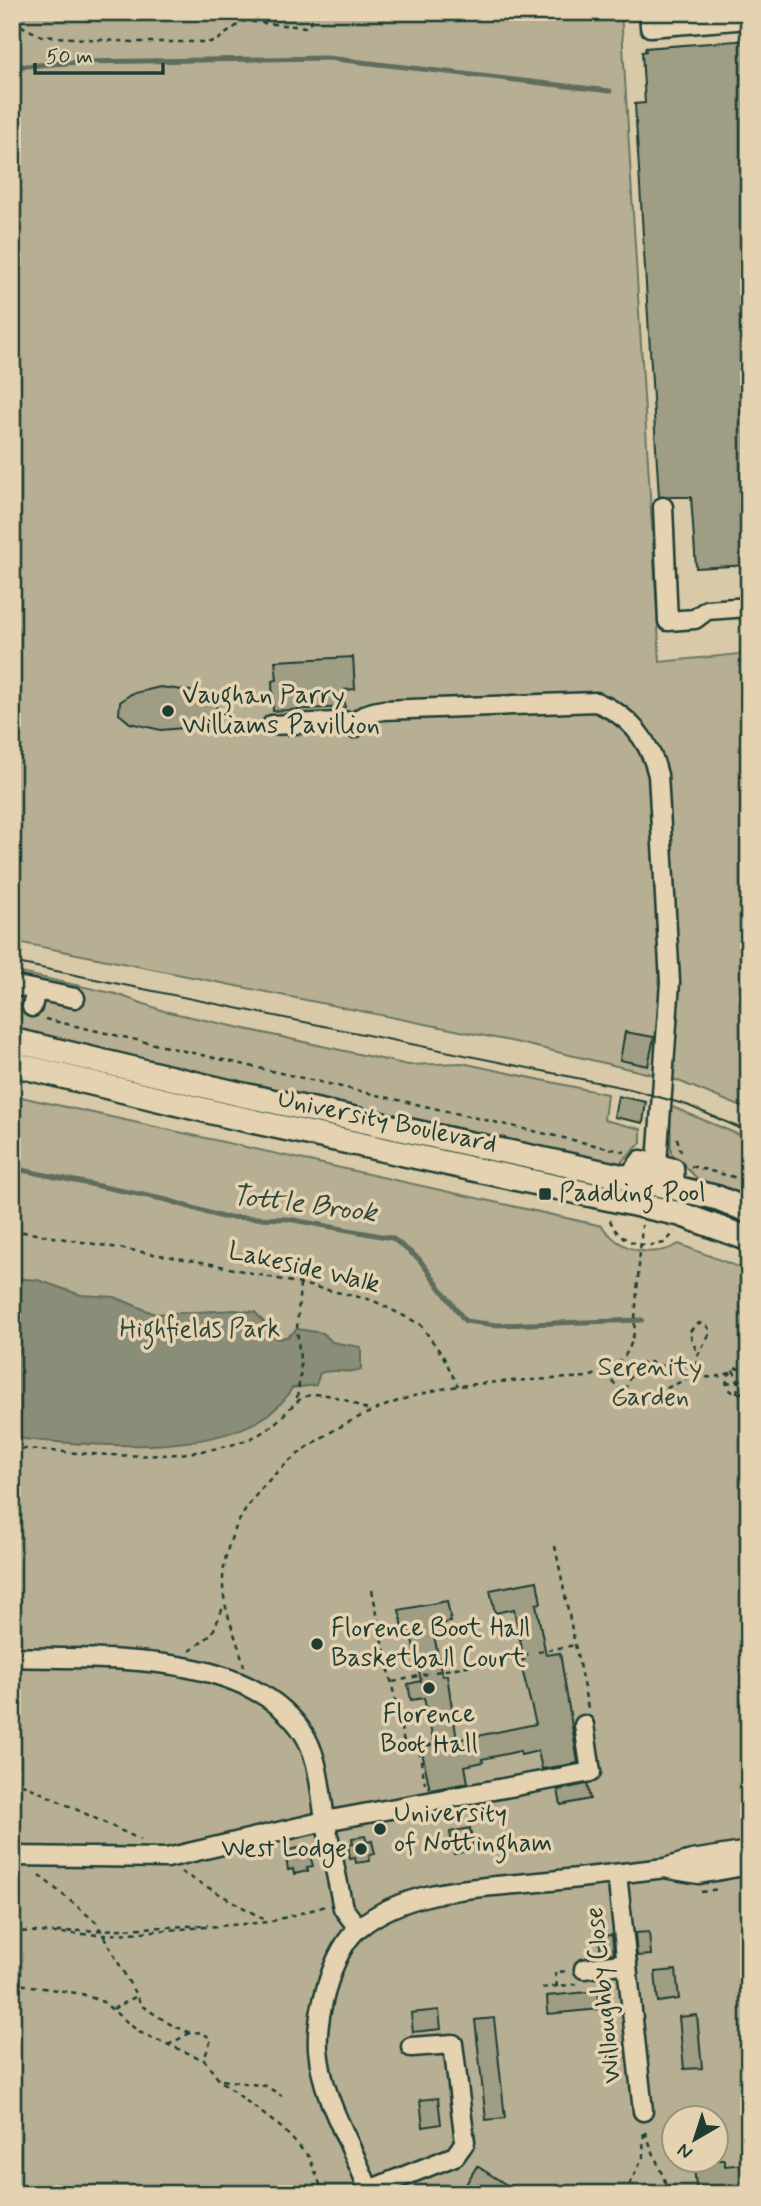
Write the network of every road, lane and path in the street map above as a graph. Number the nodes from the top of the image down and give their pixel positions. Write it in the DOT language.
graph roads {
  1 [pos="320,12"];
  2 [pos="649,12"];
  3 [pos="749,19"];
  4 [pos="12,20"];
  5 [pos="663,507"];
  6 [pos="749,607"];
  7 [pos="272,725"];
  8 [pos="12,985"];
  9 [pos="75,998"];
  10 [pos="37,1005"];
  11 [pos="12,1040"];
  12 [pos="12,1064"];
  13 [pos="662,1169"];
  14 [pos="627,1178"];
  15 [pos="749,1181"];
  16 [pos="749,1211"];
  17 [pos="608,1216"];
  18 [pos="642,1223"];
  19 [pos="12,1230"];
  20 [pos="677,1230"];
  21 [pos="749,1239"];
  22 [pos="641,1244"];
  23 [pos="300,1284"];
  24 [pos="698,1355"];
  25 [pos="609,1371"];
  26 [pos="731,1371"];
  27 [pos="749,1373"];
  28 [pos="679,1374"];
  29 [pos="693,1375"];
  30 [pos="720,1376"];
  31 [pos="738,1381"];
  32 [pos="680,1383"];
  33 [pos="726,1383"];
  34 [pos="458,1386"];
  35 [pos="749,1388"];
  36 [pos="625,1390"];
  37 [pos="737,1394"];
  38 [pos="297,1399"];
  39 [pos="370,1411"];
  40 [pos="12,1448"];
  41 [pos="555,1546"];
  42 [pos="372,1590"];
  43 [pos="225,1603"];
  44 [pos="575,1645"];
  45 [pos="538,1652"];
  46 [pos="530,1654"];
  47 [pos="12,1657"];
  48 [pos="160,1662"];
  49 [pos="435,1672"];
  50 [pos="427,1674"];
  51 [pos="392,1683"];
  52 [pos="248,1688"];
  53 [pos="584,1725"];
  54 [pos="12,1779"];
  55 [pos="428,1801"];
  56 [pos="325,1821"];
  57 [pos="141,1840"];
  58 [pos="749,1851"];
  59 [pos="13,1856"];
  60 [pos="742,1866"];
  61 [pos="175,1869"];
  62 [pos="673,1870"];
  63 [pos="617,1874"];
  64 [pos="329,1905"];
  65 [pos="269,1922"];
  66 [pos="253,1923"];
  67 [pos="358,1928"];
  68 [pos="101,1930"];
  69 [pos="12,1931"];
  70 [pos="19,1932"];
  71 [pos="39,1933"];
  72 [pos="104,1935"];
  73 [pos="627,1963"];
  74 [pos="584,1969"];
  75 [pos="15,1983"];
  76 [pos="557,1987"];
  77 [pos="135,1997"];
  78 [pos="113,2009"];
  79 [pos="190,2033"];
  80 [pos="168,2045"];
  81 [pos="411,2048"];
  82 [pos="204,2060"];
  83 [pos="219,2080"];
  84 [pos="282,2095"];
  85 [pos="644,2120"];
  86 [pos="370,2192"];
  87 [pos="324,2194"];
  88 [pos="625,2194"];
  89 [pos="670,2194"];
  1 -- 4 [label="path"];
  2 -- 3 [label="street"];
  5 -- 6 [label="street"];
  7 -- 13 [label="street"];
  8 -- 10 [label="street"];
  9 -- 10 [label="street"];
  10 -- 13 [label="path"];
  11 -- 14 [label="main road, University Boulevard"];
  12 -- 21 [label="main road, University Boulevard"];
  13 -- 14 [label="main road, University Boulevard"];
  13 -- 14 [label="street"];
  13 -- 15 [label="path"];
  13 -- 16 [label="main road, University Boulevard"];
  17 -- 22 [label="path"];
  18 -- 22 [label="path"];
  19 -- 23 [label="path, Lakeside Walk"];
  20 -- 22 [label="path"];
  22 -- 25 [label="path"];
  23 -- 34 [label="path, Lakeside Walk"];
  23 -- 38 [label="path"];
  24 -- 24 [label="path"];
  24 -- 29 [label="path"];
  25 -- 34 [label="path"];
  25 -- 36 [label="path"];
  26 -- 27 [label="path"];
  26 -- 30 [label="path"];
  26 -- 31 [label="path"];
  26 -- 33 [label="path"];
  27 -- 31 [label="path"];
  28 -- 29 [label="path"];
  28 -- 32 [label="path"];
  28 -- 36 [label="path"];
  29 -- 30 [label="path"];
  29 -- 32 [label="path"];
  30 -- 33 [label="path"];
  31 -- 33 [label="path"];
  31 -- 35 [label="path"];
  31 -- 37 [label="path"];
  32 -- 36 [label="path"];
  33 -- 37 [label="path"];
  34 -- 39 [label="path"];
  35 -- 37 [label="path"];
  38 -- 39 [label="path"];
  38 -- 40 [label="path"];
  39 -- 43 [label="path"];
  41 -- 44 [label="path"];
  42 -- 51 [label="path"];
  43 -- 48 [label="path"];
  43 -- 52 [label="path"];
  44 -- 45 [label="path"];
  44 -- 53 [label="path"];
  46 -- 49 [label="path"];
  47 -- 48 [label="street"];
  48 -- 52 [label="street"];
  50 -- 51 [label="path"];
  51 -- 55 [label="path"];
  52 -- 56 [label="street"];
  53 -- 55 [label="street"];
  54 -- 57 [label="path"];
  55 -- 56 [label="street"];
  56 -- 59 [label="street"];
  56 -- 67 [label="street"];
  58 -- 62 [label="street"];
  59 -- 68 [label="path"];
  60 -- 62 [label="street"];
  61 -- 65 [label="path"];
  62 -- 63 [label="street"];
  63 -- 67 [label="street"];
  63 -- 73 [label="street, Willoughby Close"];
  64 -- 65 [label="path"];
  65 -- 66 [label="path"];
  66 -- 68 [label="path"];
  66 -- 72 [label="path"];
  67 -- 86 [label="street"];
  68 -- 71 [label="path"];
  68 -- 72 [label="path"];
  69 -- 70 [label="path"];
  70 -- 71 [label="path"];
  70 -- 75 [label="path"];
  71 -- 72 [label="path"];
  72 -- 77 [label="path"];
  73 -- 74 [label="street"];
  73 -- 85 [label="street, Willoughby Close"];
  74 -- 76 [label="path"];
  75 -- 78 [label="path"];
  77 -- 78 [label="path"];
  77 -- 79 [label="path"];
  78 -- 80 [label="path"];
  79 -- 80 [label="path"];
  79 -- 82 [label="path"];
  80 -- 82 [label="path"];
  81 -- 86 [label="street"];
  82 -- 83 [label="path"];
  83 -- 84 [label="path"];
  83 -- 87 [label="path"];
  85 -- 88 [label="path"];
  85 -- 89 [label="path"];
}
